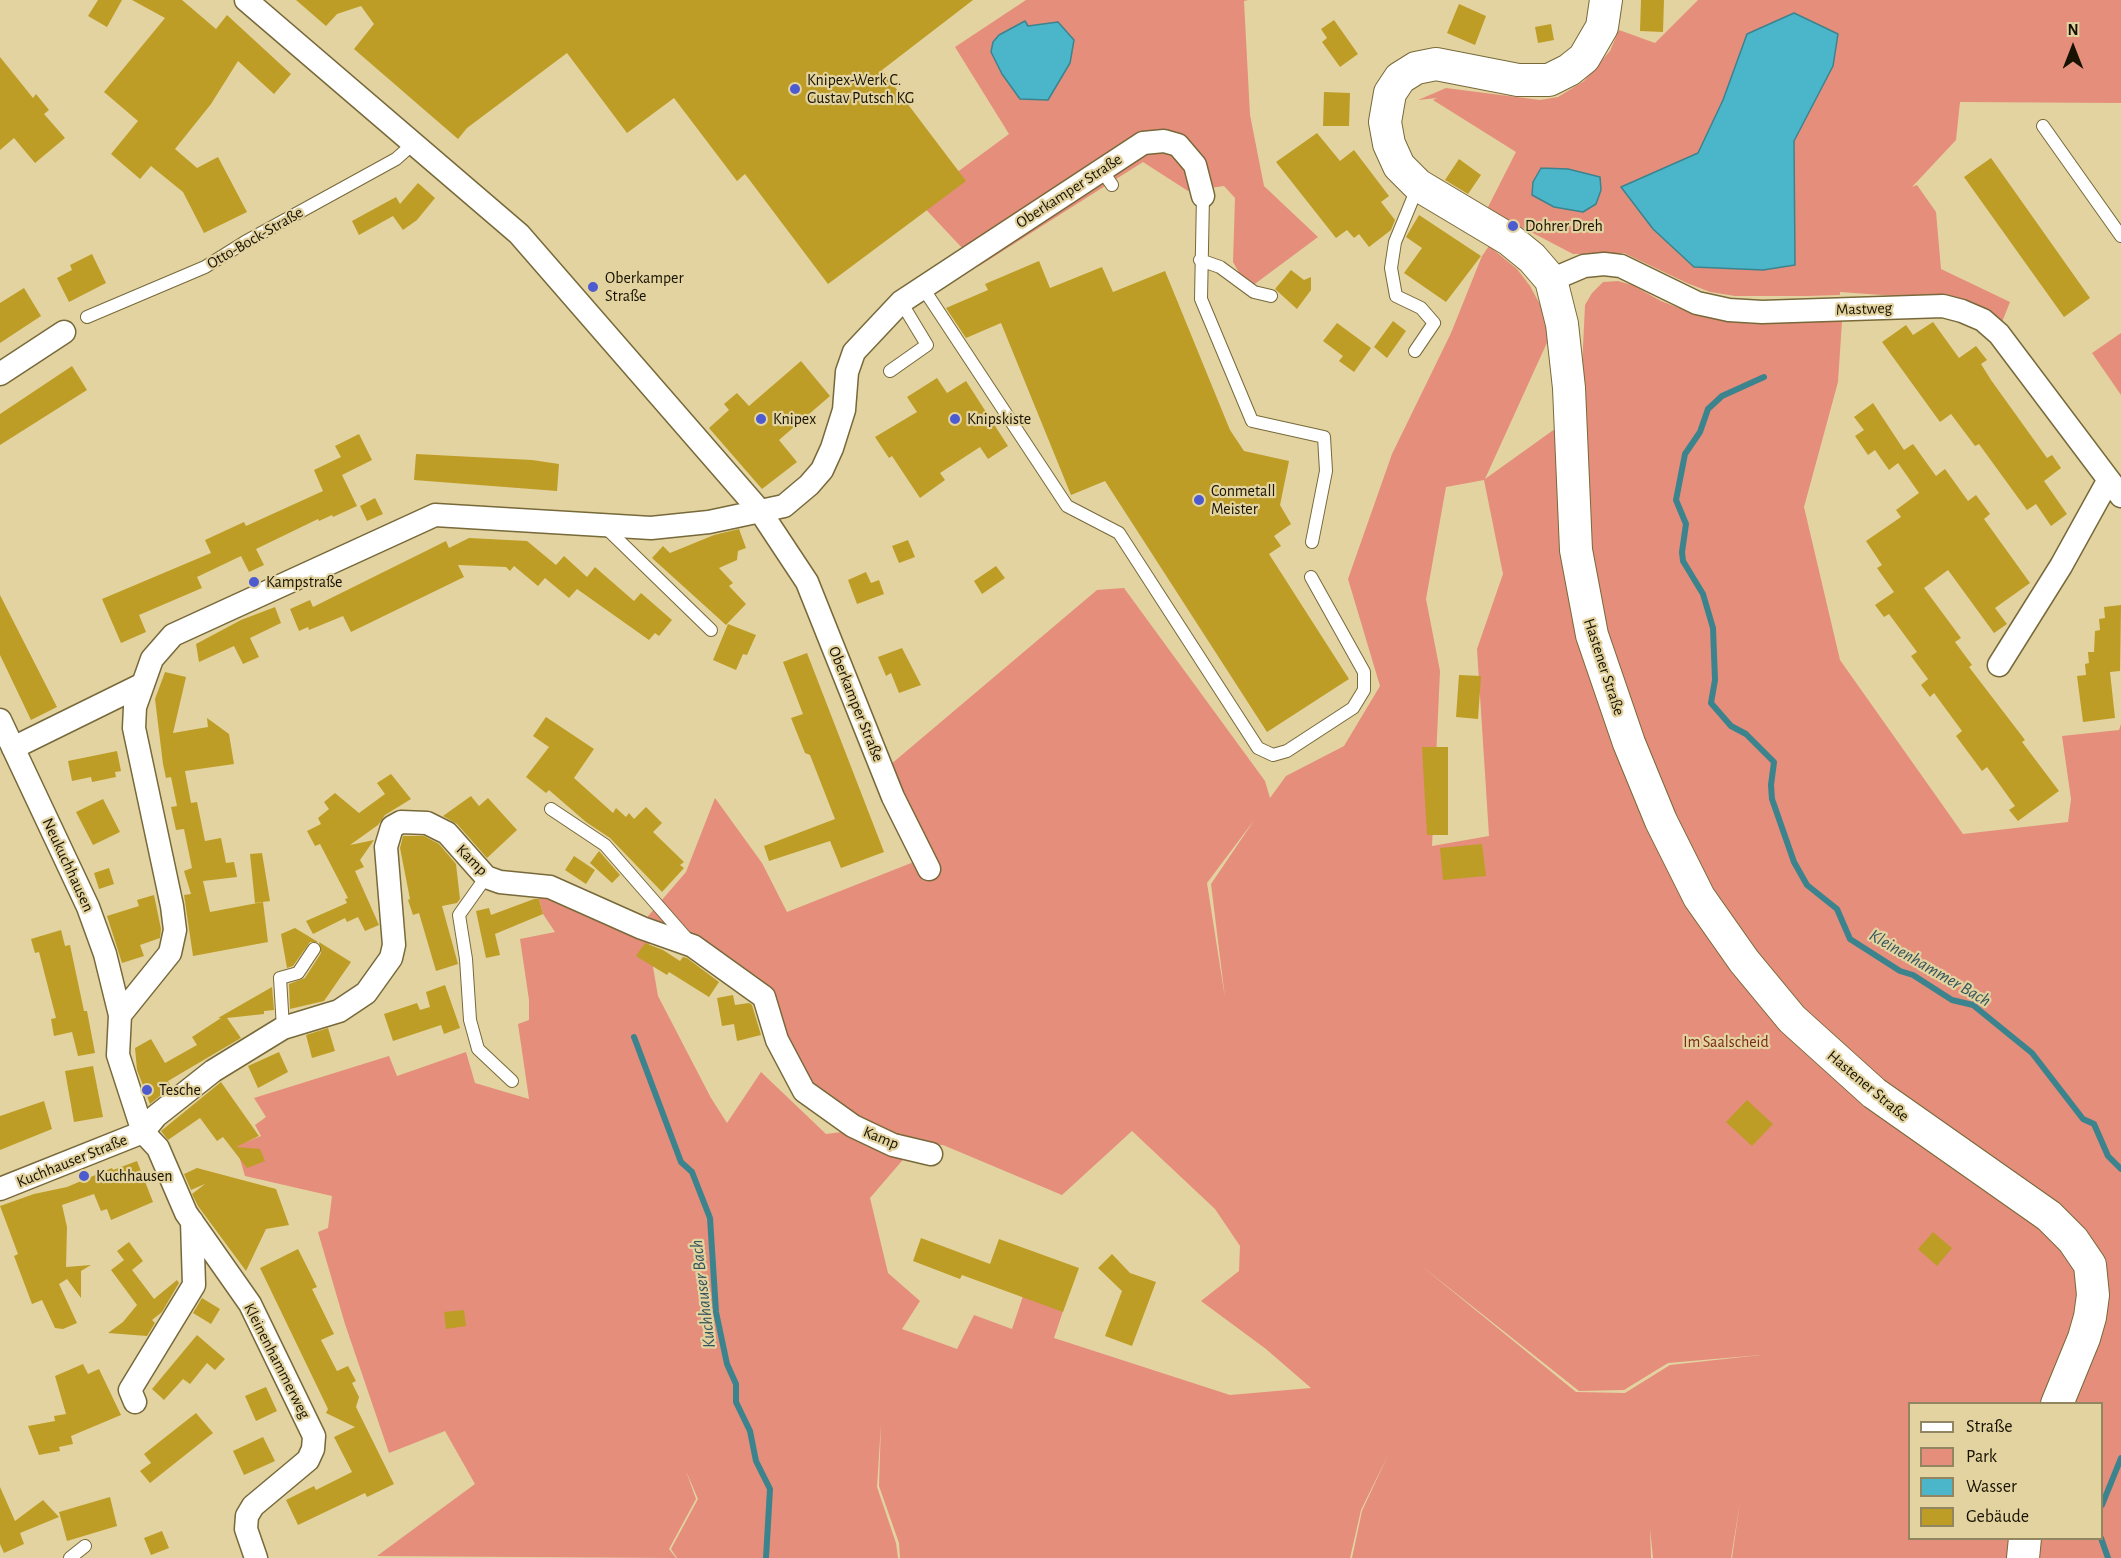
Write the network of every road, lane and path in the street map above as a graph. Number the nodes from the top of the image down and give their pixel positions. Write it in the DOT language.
graph roads {
  1 [pos="246,0"];
  2 [pos="1606,0"];
  3 [pos="2043,126"];
  4 [pos="414,143"];
  5 [pos="1419,185"];
  6 [pos="1203,196"];
  7 [pos="2121,236"];
  8 [pos="1200,260"];
  9 [pos="1551,280"];
  10 [pos="923,288"];
  11 [pos="1271,296"];
  12 [pos="901,302"];
  13 [pos="87,317"];
  14 [pos="64,332"];
  15 [pos="1415,351"];
  16 [pos="890,371"];
  17 [pos="0,374"];
  18 [pos="2114,489"];
  19 [pos="760,511"];
  20 [pos="603,526"];
  21 [pos="1312,542"];
  22 [pos="1311,577"];
  23 [pos="711,630"];
  24 [pos="1999,665"];
  25 [pos="141,685"];
  26 [pos="0,720"];
  27 [pos="13,748"];
  28 [pos="551,809"];
  29 [pos="929,869"];
  30 [pos="486,877"];
  31 [pos="693,946"];
  32 [pos="314,949"];
  33 [pos="120,1015"];
  34 [pos="283,1028"];
  35 [pos="512,1081"];
  36 [pos="143,1132"];
  37 [pos="931,1154"];
  38 [pos="0,1189"];
  39 [pos="192,1221"];
  40 [pos="135,1402"];
  41 [pos="2057,1402"];
  42 [pos="2025,1540"];
  43 [pos="85,1546"];
  44 [pos="70,1558"];
  45 [pos="256,1558"];
  46 [pos="2023,1558"];
  1 -- 4 [label="street, Oberkamper Straße"];
  2 -- 5 [label="main road, Hastener Straße"];
  3 -- 7 [label="lane"];
  4 -- 13 [label="lane, Otto-Bock-Straße"];
  4 -- 19 [label="street, Oberkamper Straße"];
  5 -- 9 [label="main road, Hastener Straße"];
  5 -- 15 [label="lane"];
  6 -- 8 [label="lane"];
  6 -- 10 [label="street, Oberkamper Straße"];
  8 -- 11 [label="lane"];
  8 -- 21 [label="lane"];
  9 -- 18 [label="street, Mastweg"];
  9 -- 41 [label="main road, Hastener Straße"];
  10 -- 12 [label="street, Oberkamper Straße"];
  10 -- 22 [label="lane"];
  12 -- 16 [label="lane"];
  12 -- 19 [label="street, Oberkamper Straße"];
  14 -- 17 [label="street"];
  18 -- 24 [label="street, Mastweg"];
  19 -- 20 [label="street"];
  19 -- 29 [label="street, Oberkamper Straße"];
  20 -- 23 [label="lane"];
  20 -- 25 [label="street"];
  25 -- 27 [label="street"];
  25 -- 33 [label="street"];
  26 -- 27 [label="street, Neukuchhausen"];
  27 -- 33 [label="street, Neukuchhausen"];
  28 -- 31 [label="lane"];
  30 -- 31 [label="street, Kamp"];
  30 -- 34 [label="street, Kamp"];
  30 -- 35 [label="lane"];
  31 -- 37 [label="street, Kamp"];
  32 -- 34 [label="lane"];
  33 -- 36 [label="street"];
  34 -- 36 [label="street, Kamp"];
  36 -- 38 [label="street, Kuchhauser Straße"];
  36 -- 39 [label="street, Kleinenhammerweg"];
  39 -- 40 [label="street, Kleinenhammerweg"];
  39 -- 45 [label="street, Kleinenhammerweg"];
  42 -- 46 [label="main road"];
  43 -- 44 [label="lane"];
}
